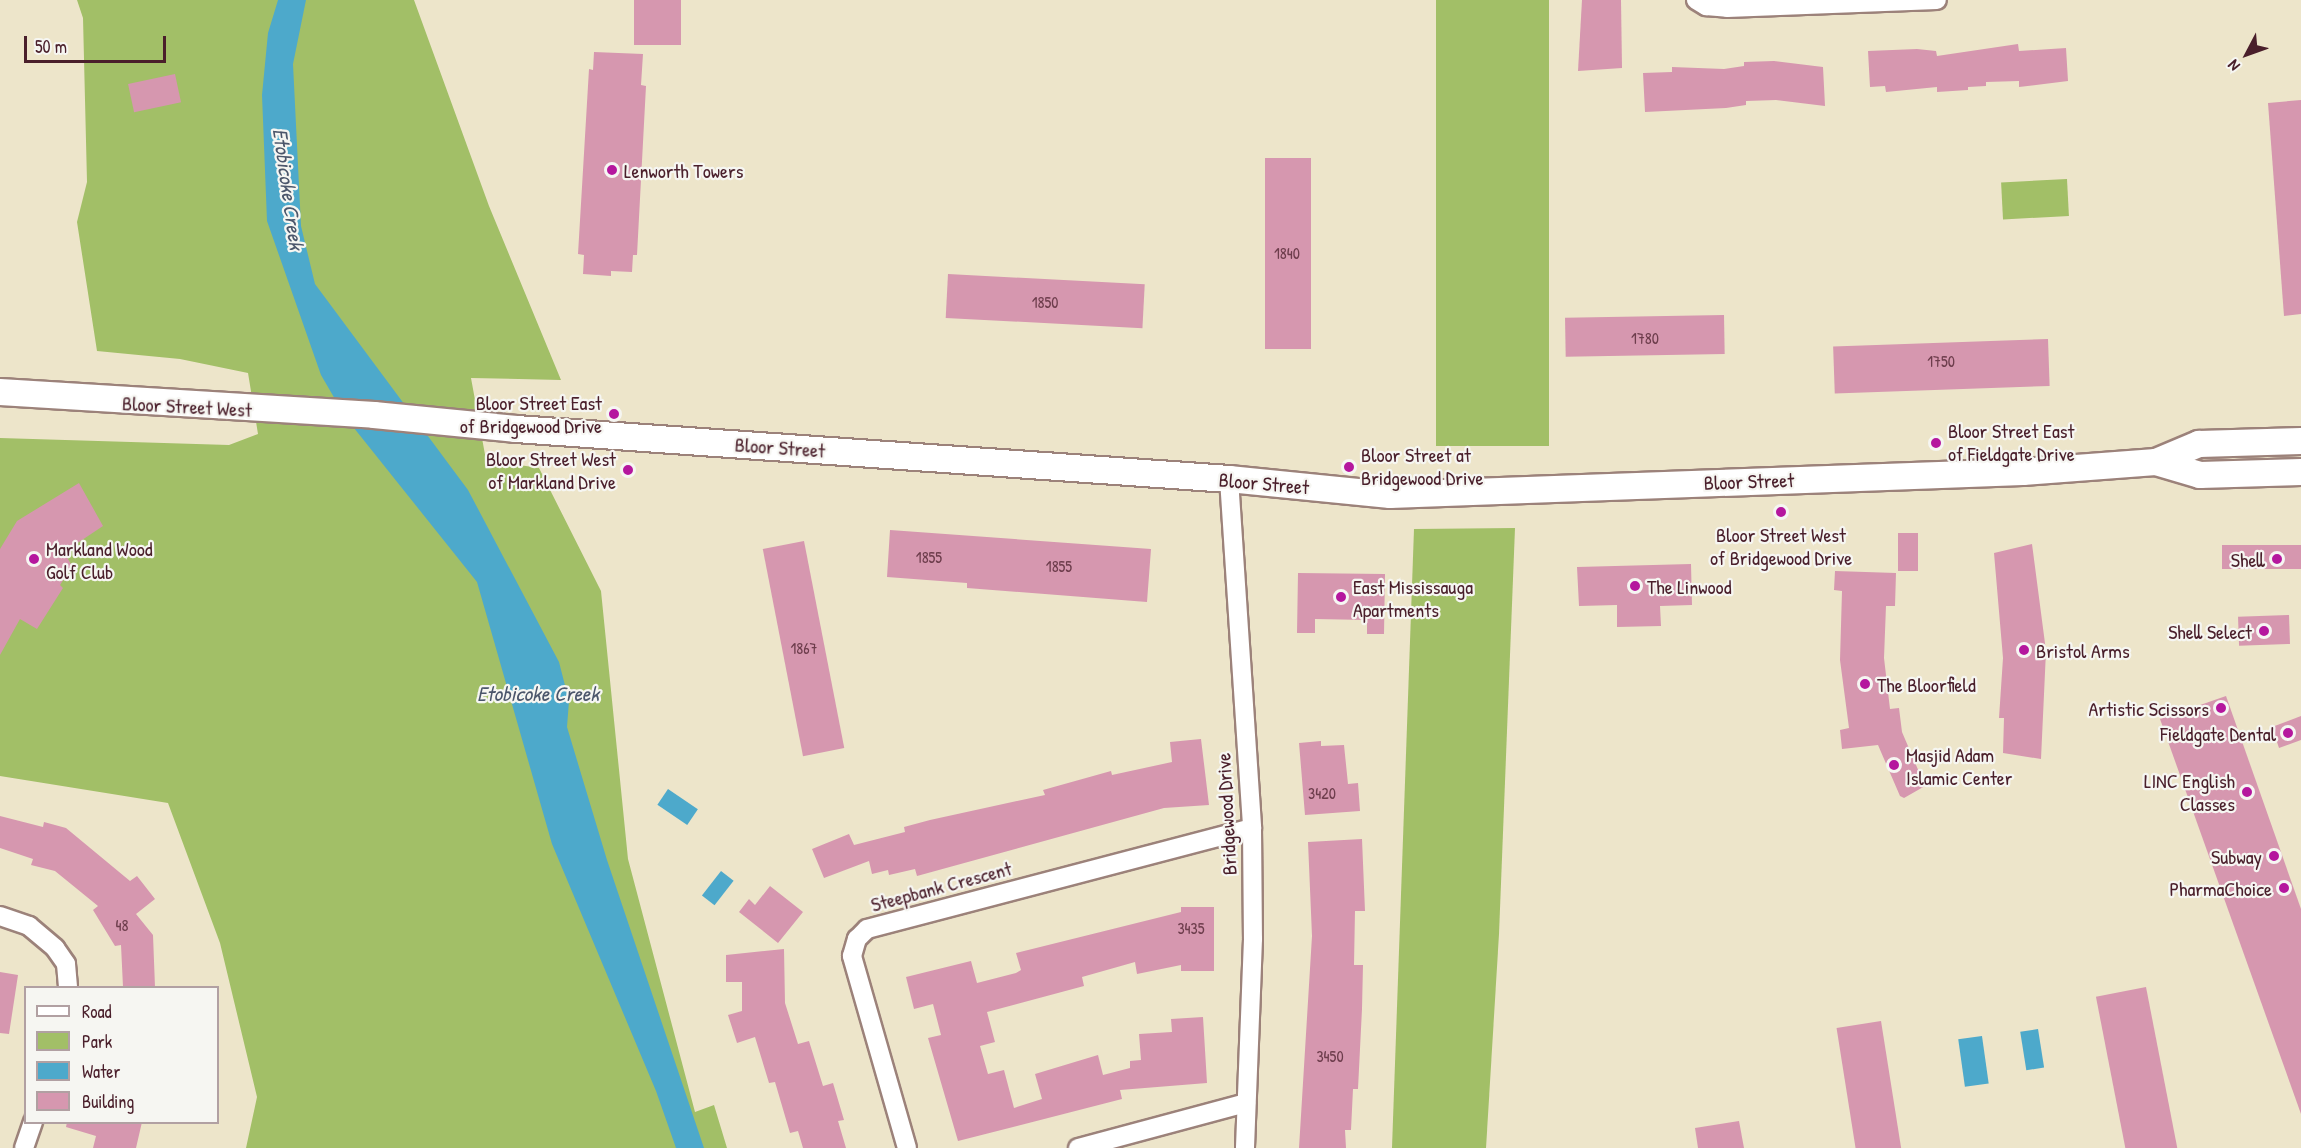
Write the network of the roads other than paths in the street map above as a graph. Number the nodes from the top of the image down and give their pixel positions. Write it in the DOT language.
graph roads {
  1 [pos="1696,0"];
  2 [pos="1937,0"];
  3 [pos="0,392"];
  4 [pos="374,415"];
  5 [pos="2301,441"];
  6 [pos="2156,462"];
  7 [pos="2301,472"];
  8 [pos="1228,479"];
  9 [pos="1252,828"];
  10 [pos="0,916"];
  11 [pos="69,986"];
  12 [pos="1246,1103"];
  13 [pos="32,1124"];
  14 [pos="24,1148"];
  15 [pos="907,1148"];
  16 [pos="1078,1148"];
  17 [pos="1245,1148"];
  1 -- 2 [label="street"];
  3 -- 4 [label="main road, Bloor Street West"];
  4 -- 8 [label="main road, Bloor Street"];
  5 -- 6 [label="main road, Bloor Street"];
  6 -- 7 [label="main road, Bloor Street"];
  6 -- 8 [label="main road, Bloor Street"];
  8 -- 9 [label="street, Bridgewood Drive"];
  9 -- 12 [label="street, Bridgewood Drive"];
  9 -- 15 [label="street, Steepbank Crescent"];
  10 -- 11 [label="street"];
  12 -- 16 [label="street"];
  12 -- 17 [label="street, Bridgewood Drive"];
  13 -- 14 [label="street"];
}
